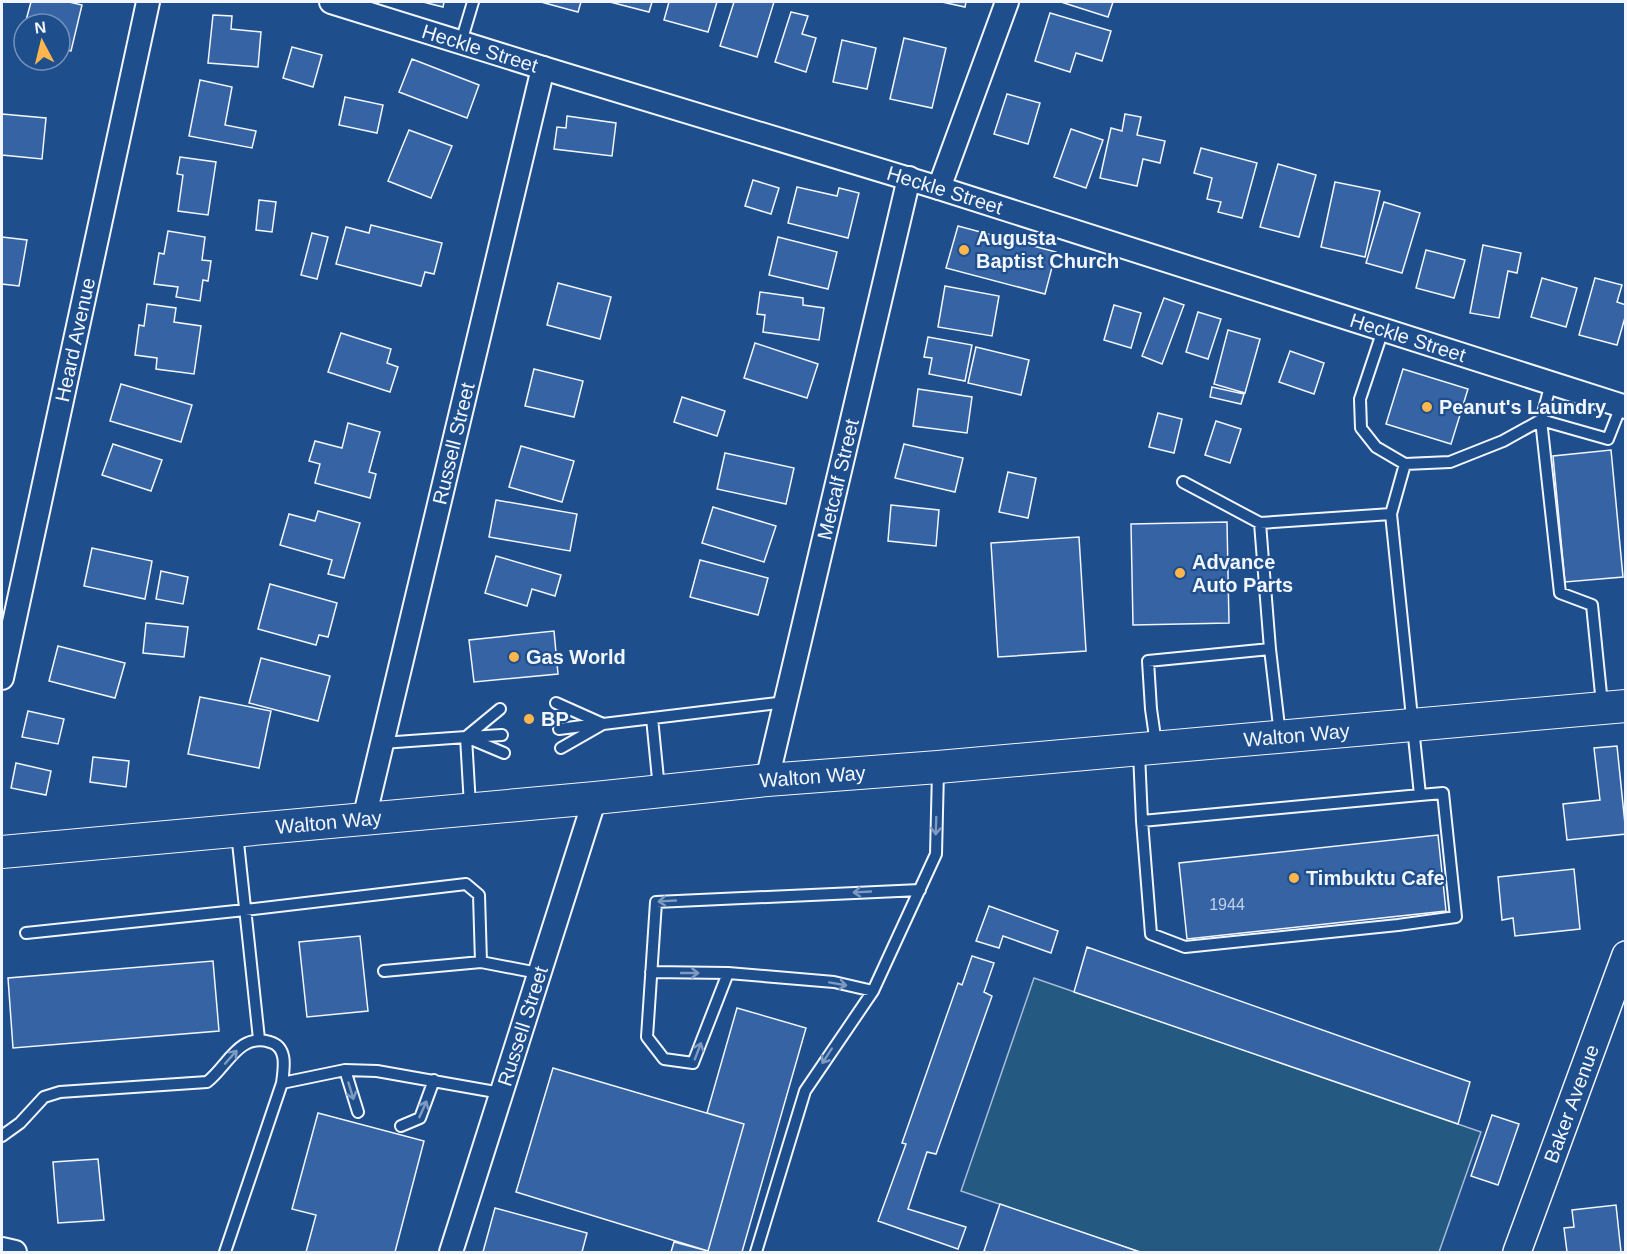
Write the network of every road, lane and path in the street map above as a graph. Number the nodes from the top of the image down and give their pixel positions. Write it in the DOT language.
graph roads {
  1 [pos="148,2"];
  2 [pos="331,2"];
  3 [pos="473,2"];
  4 [pos="1007,2"];
  5 [pos="461,42"];
  6 [pos="543,68"];
  7 [pos="909,178"];
  8 [pos="939,188"];
  9 [pos="1383,330"];
  10 [pos="1551,383"];
  11 [pos="1623,406"];
  12 [pos="1541,420"];
  13 [pos="1404,464"];
  14 [pos="1183,482"];
  15 [pos="1391,514"];
  16 [pos="1260,523"];
  17 [pos="1270,649"];
  18 [pos="2,678"];
  19 [pos="786,702"];
  20 [pos="556,703"];
  21 [pos="1614,707"];
  22 [pos="500,709"];
  23 [pos="652,718"];
  24 [pos="603,724"];
  25 [pos="1413,725"];
  26 [pos="559,729"];
  27 [pos="502,735"];
  28 [pos="1280,736"];
  29 [pos="466,737"];
  30 [pos="382,743"];
  31 [pos="561,748"];
  32 [pos="1147,749"];
  33 [pos="504,753"];
  34 [pos="938,767"];
  35 [pos="767,780"];
  36 [pos="659,791"];
  37 [pos="1420,795"];
  38 [pos="595,798"];
  39 [pos="471,809"];
  40 [pos="364,819"];
  41 [pos="1142,821"];
  42 [pos="236,830"];
  43 [pos="2,852"];
  44 [pos="920,890"];
  45 [pos="245,910"];
  46 [pos="26,933"];
  47 [pos="1626,955"];
  48 [pos="482,962"];
  49 [pos="384,971"];
  50 [pos="651,972"];
  51 [pos="728,973"];
  52 [pos="538,974"];
  53 [pos="873,991"];
  54 [pos="259,1039"];
  55 [pos="345,1070"];
  56 [pos="434,1080"];
  57 [pos="282,1083"];
  58 [pos="501,1094"];
  59 [pos="358,1112"];
  60 [pos="401,1126"];
  61 [pos="2,1136"];
  62 [pos="2,1249"];
  63 [pos="15,1252"];
  64 [pos="225,1252"];
  65 [pos="451,1252"];
  66 [pos="756,1252"];
  67 [pos="1517,1252"];
  1 -- 18 [label="street, Heard Avenue"];
  2 -- 5 [label="street, Heckle Street"];
  3 -- 5 [label="lane"];
  4 -- 8 [label="street"];
  5 -- 6 [label="street, Heckle Street"];
  6 -- 7 [label="street, Heckle Street"];
  6 -- 30 [label="street, Russell Street"];
  7 -- 8 [label="street, Heckle Street"];
  7 -- 19 [label="street, Metcalf Street"];
  8 -- 9 [label="street, Heckle Street"];
  9 -- 10 [label="street, Heckle Street"];
  9 -- 13 [label="lane"];
  10 -- 11 [label="street, Heckle Street"];
  10 -- 12 [label="lane"];
  11 -- 12 [label="lane"];
  12 -- 13 [label="lane"];
  12 -- 21 [label="lane"];
  13 -- 15 [label="lane"];
  14 -- 16 [label="lane"];
  15 -- 16 [label="lane"];
  15 -- 25 [label="lane"];
  16 -- 17 [label="lane"];
  17 -- 28 [label="lane"];
  17 -- 32 [label="lane"];
  19 -- 23 [label="lane"];
  19 -- 35 [label="street, Metcalf Street"];
  20 -- 24 [label="lane"];
  21 -- 25 [label="main road, Walton Way"];
  22 -- 29 [label="lane"];
  23 -- 24 [label="lane"];
  23 -- 36 [label="lane"];
  24 -- 26 [label="lane"];
  24 -- 31 [label="lane"];
  25 -- 28 [label="main road, Walton Way"];
  25 -- 37 [label="lane"];
  27 -- 29 [label="lane"];
  28 -- 32 [label="main road, Walton Way"];
  29 -- 30 [label="lane"];
  29 -- 33 [label="lane"];
  29 -- 39 [label="lane"];
  30 -- 40 [label="street, Russell Street"];
  32 -- 34 [label="main road, Walton Way"];
  32 -- 41 [label="lane"];
  34 -- 35 [label="main road, Walton Way"];
  34 -- 44 [label="lane, one-way"];
  35 -- 36 [label="main road, Walton Way"];
  36 -- 38 [label="main road, Walton Way"];
  37 -- 41 [label="lane"];
  37 -- 41 [label="lane"];
  38 -- 39 [label="main road, Walton Way"];
  38 -- 52 [label="street, Russell Street"];
  39 -- 40 [label="main road, Walton Way"];
  40 -- 42 [label="main road, Walton Way"];
  42 -- 43 [label="main road, Walton Way"];
  42 -- 45 [label="lane"];
  44 -- 50 [label="lane, one-way"];
  44 -- 53 [label="lane"];
  45 -- 46 [label="lane"];
  45 -- 48 [label="lane"];
  45 -- 54 [label="lane"];
  47 -- 67 [label="street, Baker Avenue"];
  48 -- 49 [label="lane"];
  48 -- 52 [label="lane"];
  50 -- 51 [label="lane, one-way"];
  50 -- 51 [label="lane, one-way"];
  51 -- 53 [label="lane, one-way"];
  52 -- 58 [label="street, Russell Street"];
  53 -- 66 [label="lane, one-way"];
  54 -- 57 [label="lane"];
  61 -- 54 [label="lane, one-way"];
  55 -- 56 [label="lane"];
  55 -- 57 [label="lane"];
  55 -- 59 [label="lane, one-way"];
  56 -- 58 [label="lane"];
  60 -- 56 [label="lane, one-way"];
  57 -- 64 [label="lane"];
  58 -- 65 [label="street, Russell Street"];
  62 -- 63 [label="street"];
}
